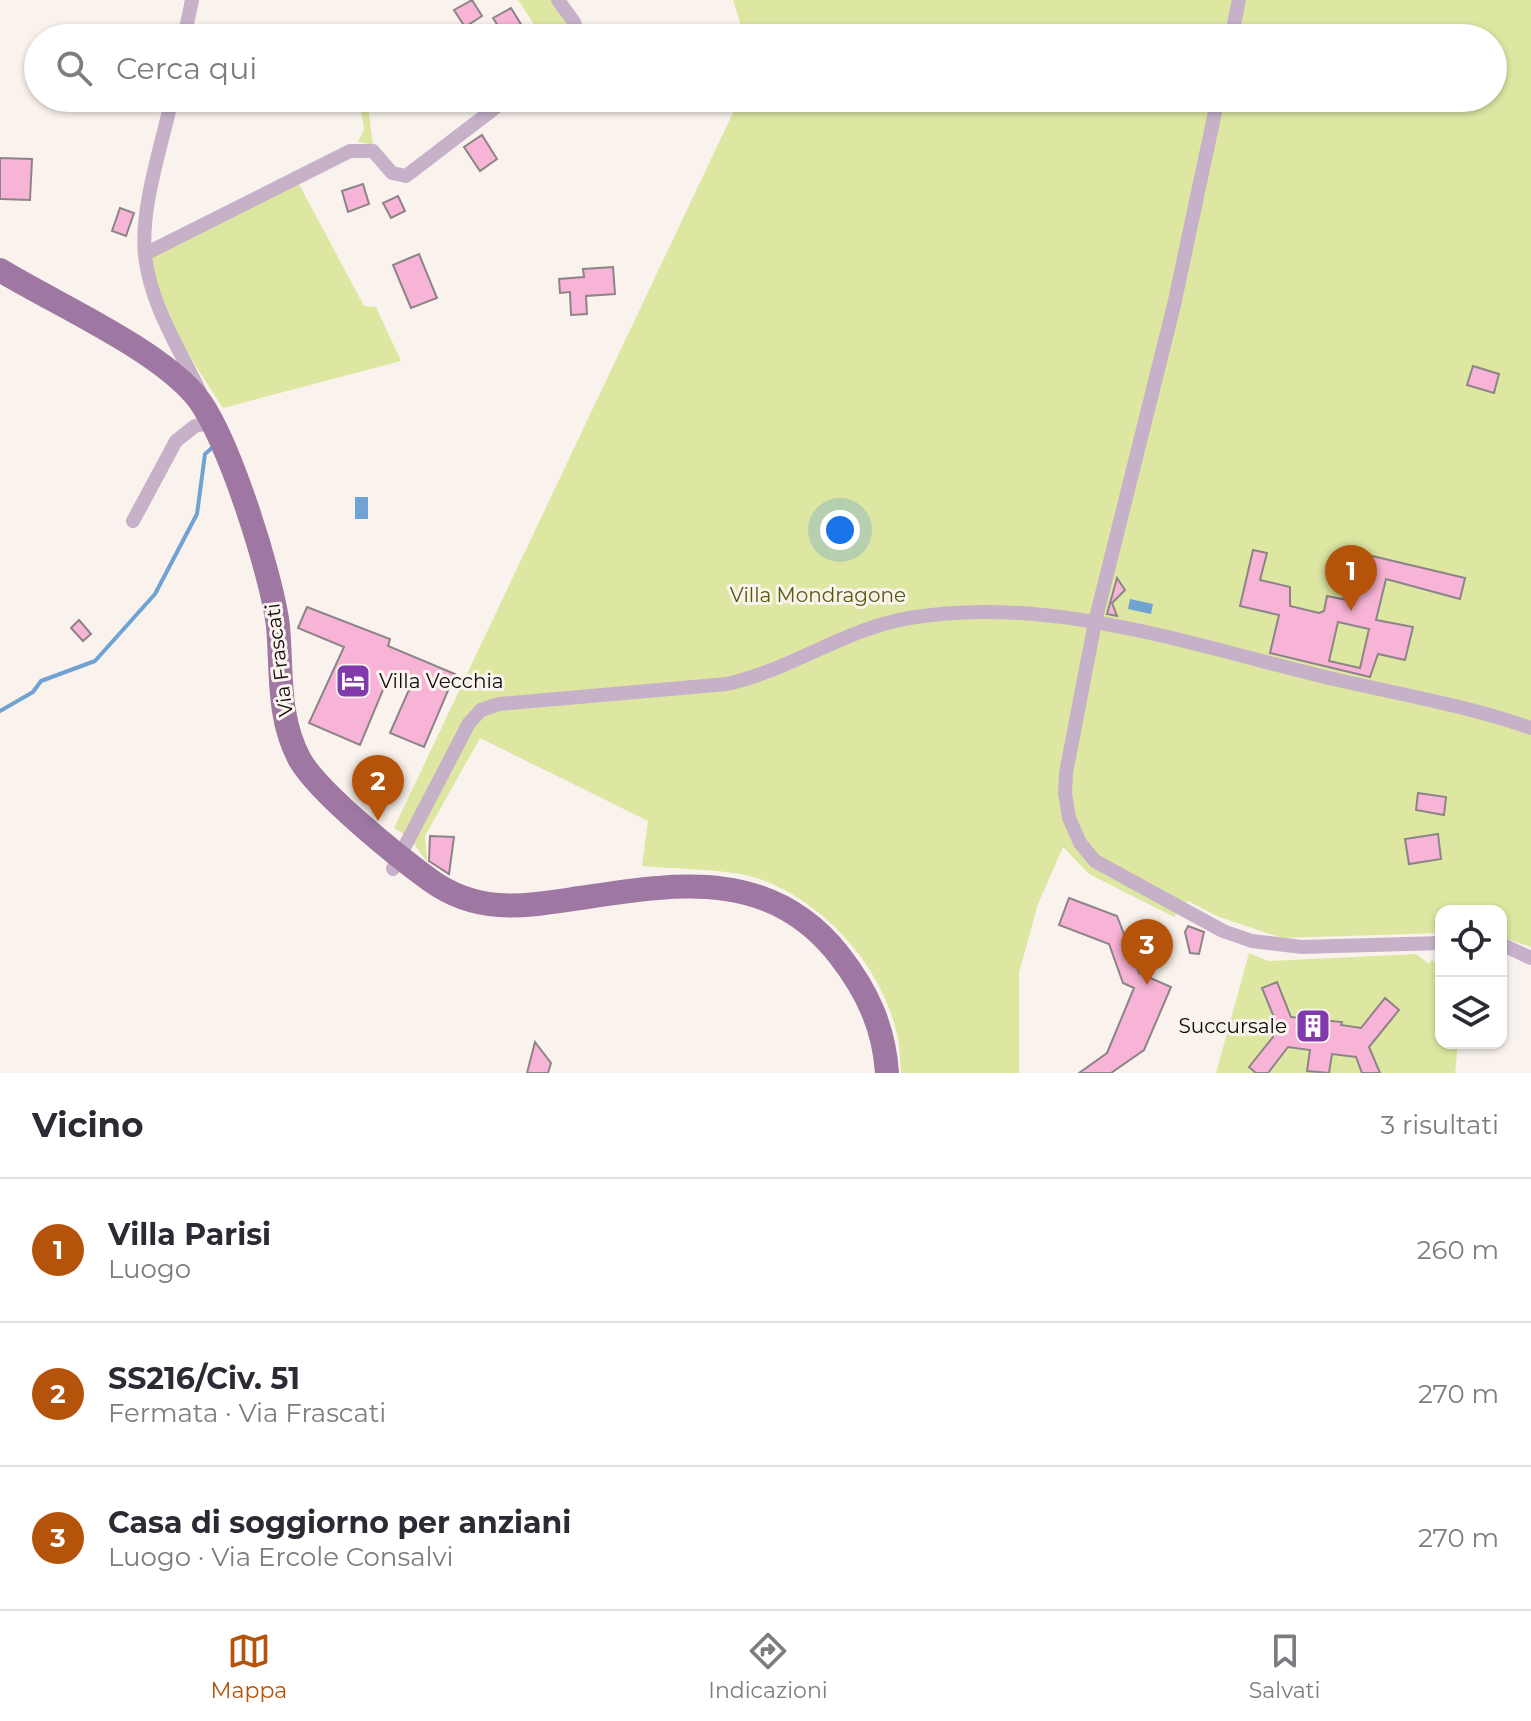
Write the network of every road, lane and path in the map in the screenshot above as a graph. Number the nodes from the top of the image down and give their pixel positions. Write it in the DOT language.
graph roads {
  1 [pos="192,0"];
  2 [pos="558,0"];
  3 [pos="1239,0"];
  4 [pos="187,24"];
  5 [pos="575,24"];
  6 [pos="1234,24"];
  7 [pos="169,112"];
  8 [pos="490,112"];
  9 [pos="1215,112"];
  10 [pos="145,254"];
  11 [pos="0,270"];
  12 [pos="214,422"];
  13 [pos="133,521"];
  14 [pos="1095,622"];
  15 [pos="1531,728"];
  16 [pos="397,862"];
  17 [pos="1435,943"];
  18 [pos="1507,947"];
  19 [pos="1531,958"];
  20 [pos="887,1073"];
  1 -- 4 [label="street"];
  2 -- 5 [label="street"];
  3 -- 6 [label="street"];
  7 -- 10 [label="street"];
  8 -- 10 [label="street"];
  9 -- 14 [label="street"];
  10 -- 12 [label="street"];
  11 -- 12 [label="main road, Via Frascati"];
  12 -- 13 [label="street"];
  12 -- 16 [label="main road, Via Frascati"];
  14 -- 15 [label="street"];
  14 -- 16 [label="street"];
  14 -- 17 [label="street"];
  16 -- 20 [label="main road, Via Frascati"];
  18 -- 19 [label="street"];
}
